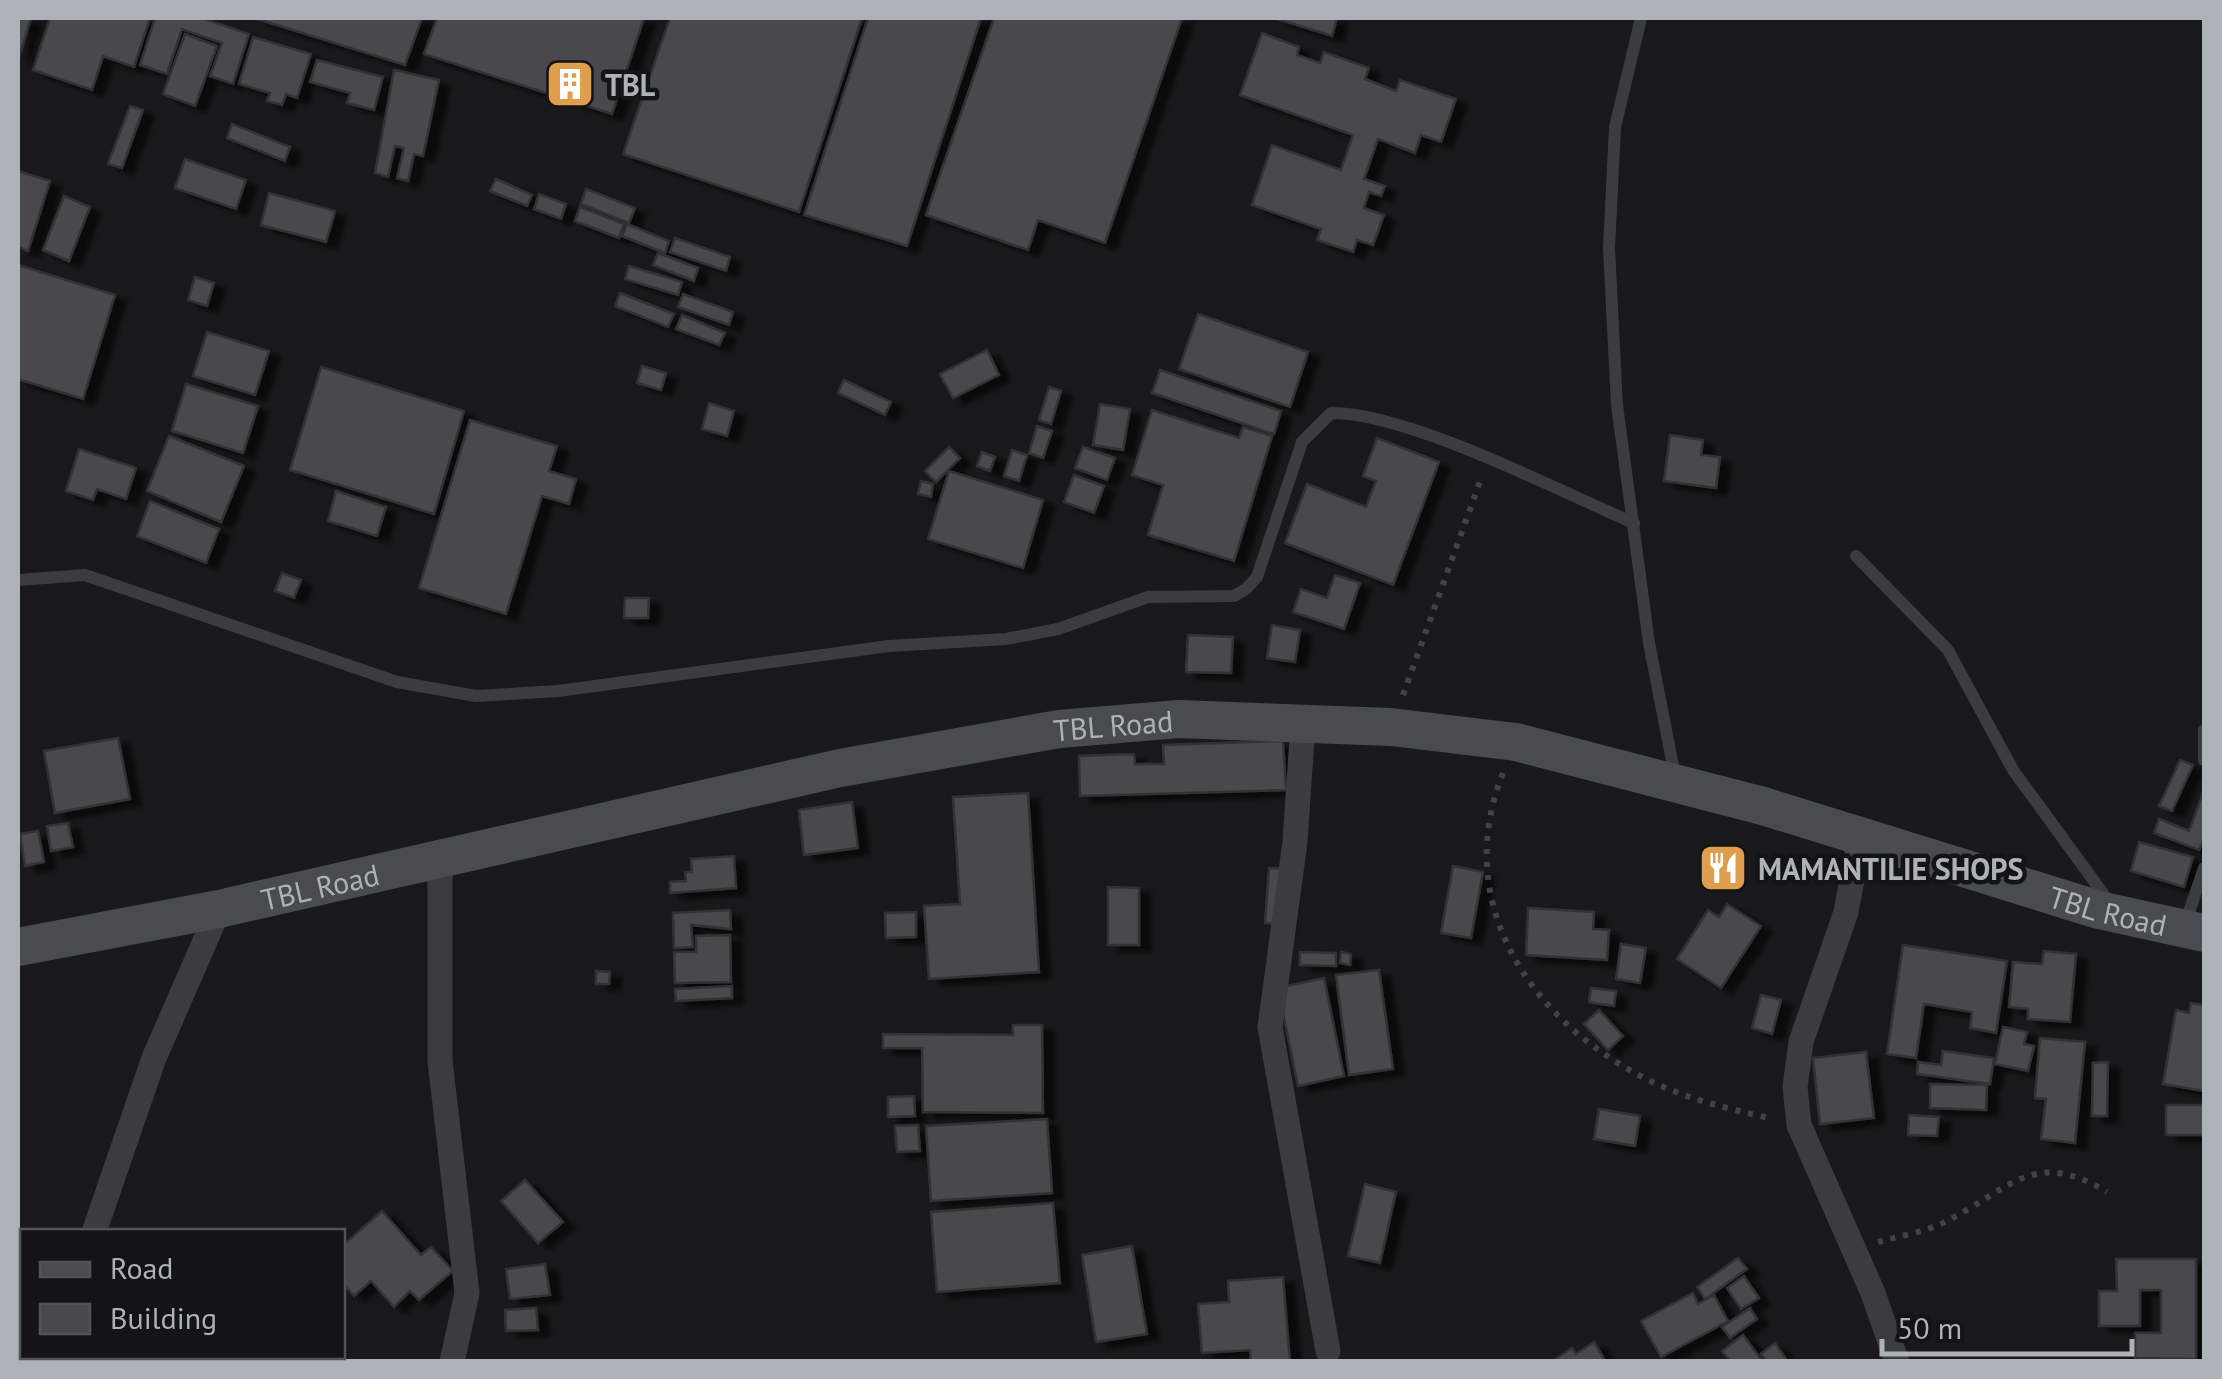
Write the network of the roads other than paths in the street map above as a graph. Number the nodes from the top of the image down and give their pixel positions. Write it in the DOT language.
graph roads {
  1 [pos="1641,18"];
  2 [pos="1634,523"];
  3 [pos="1856,556"];
  4 [pos="18,580"];
  5 [pos="1303,723"];
  6 [pos="2204,730"];
  7 [pos="2204,760"];
  8 [pos="1676,783"];
  9 [pos="1860,837"];
  10 [pos="440,858"];
  11 [pos="2204,868"];
  12 [pos="219,910"];
  13 [pos="2118,914"];
  14 [pos="2194,929"];
  15 [pos="18,947"];
  16 [pos="95,1229"];
  17 [pos="1328,1350"];
  18 [pos="452,1362"];
  19 [pos="1897,1362"];
  1 -- 2 [label="lane"];
  2 -- 4 [label="lane"];
  2 -- 8 [label="lane"];
  3 -- 13 [label="lane"];
  5 -- 8 [label="street, TBL Road"];
  5 -- 10 [label="street, TBL Road"];
  5 -- 17 [label="street"];
  6 -- 7 [label="lane"];
  8 -- 9 [label="street, TBL Road"];
  9 -- 13 [label="street, TBL Road"];
  9 -- 19 [label="street"];
  10 -- 12 [label="street, TBL Road"];
  10 -- 18 [label="street"];
  11 -- 14 [label="lane"];
  12 -- 15 [label="street, TBL Road"];
  12 -- 16 [label="street"];
  13 -- 14 [label="street, TBL Road"];
}
